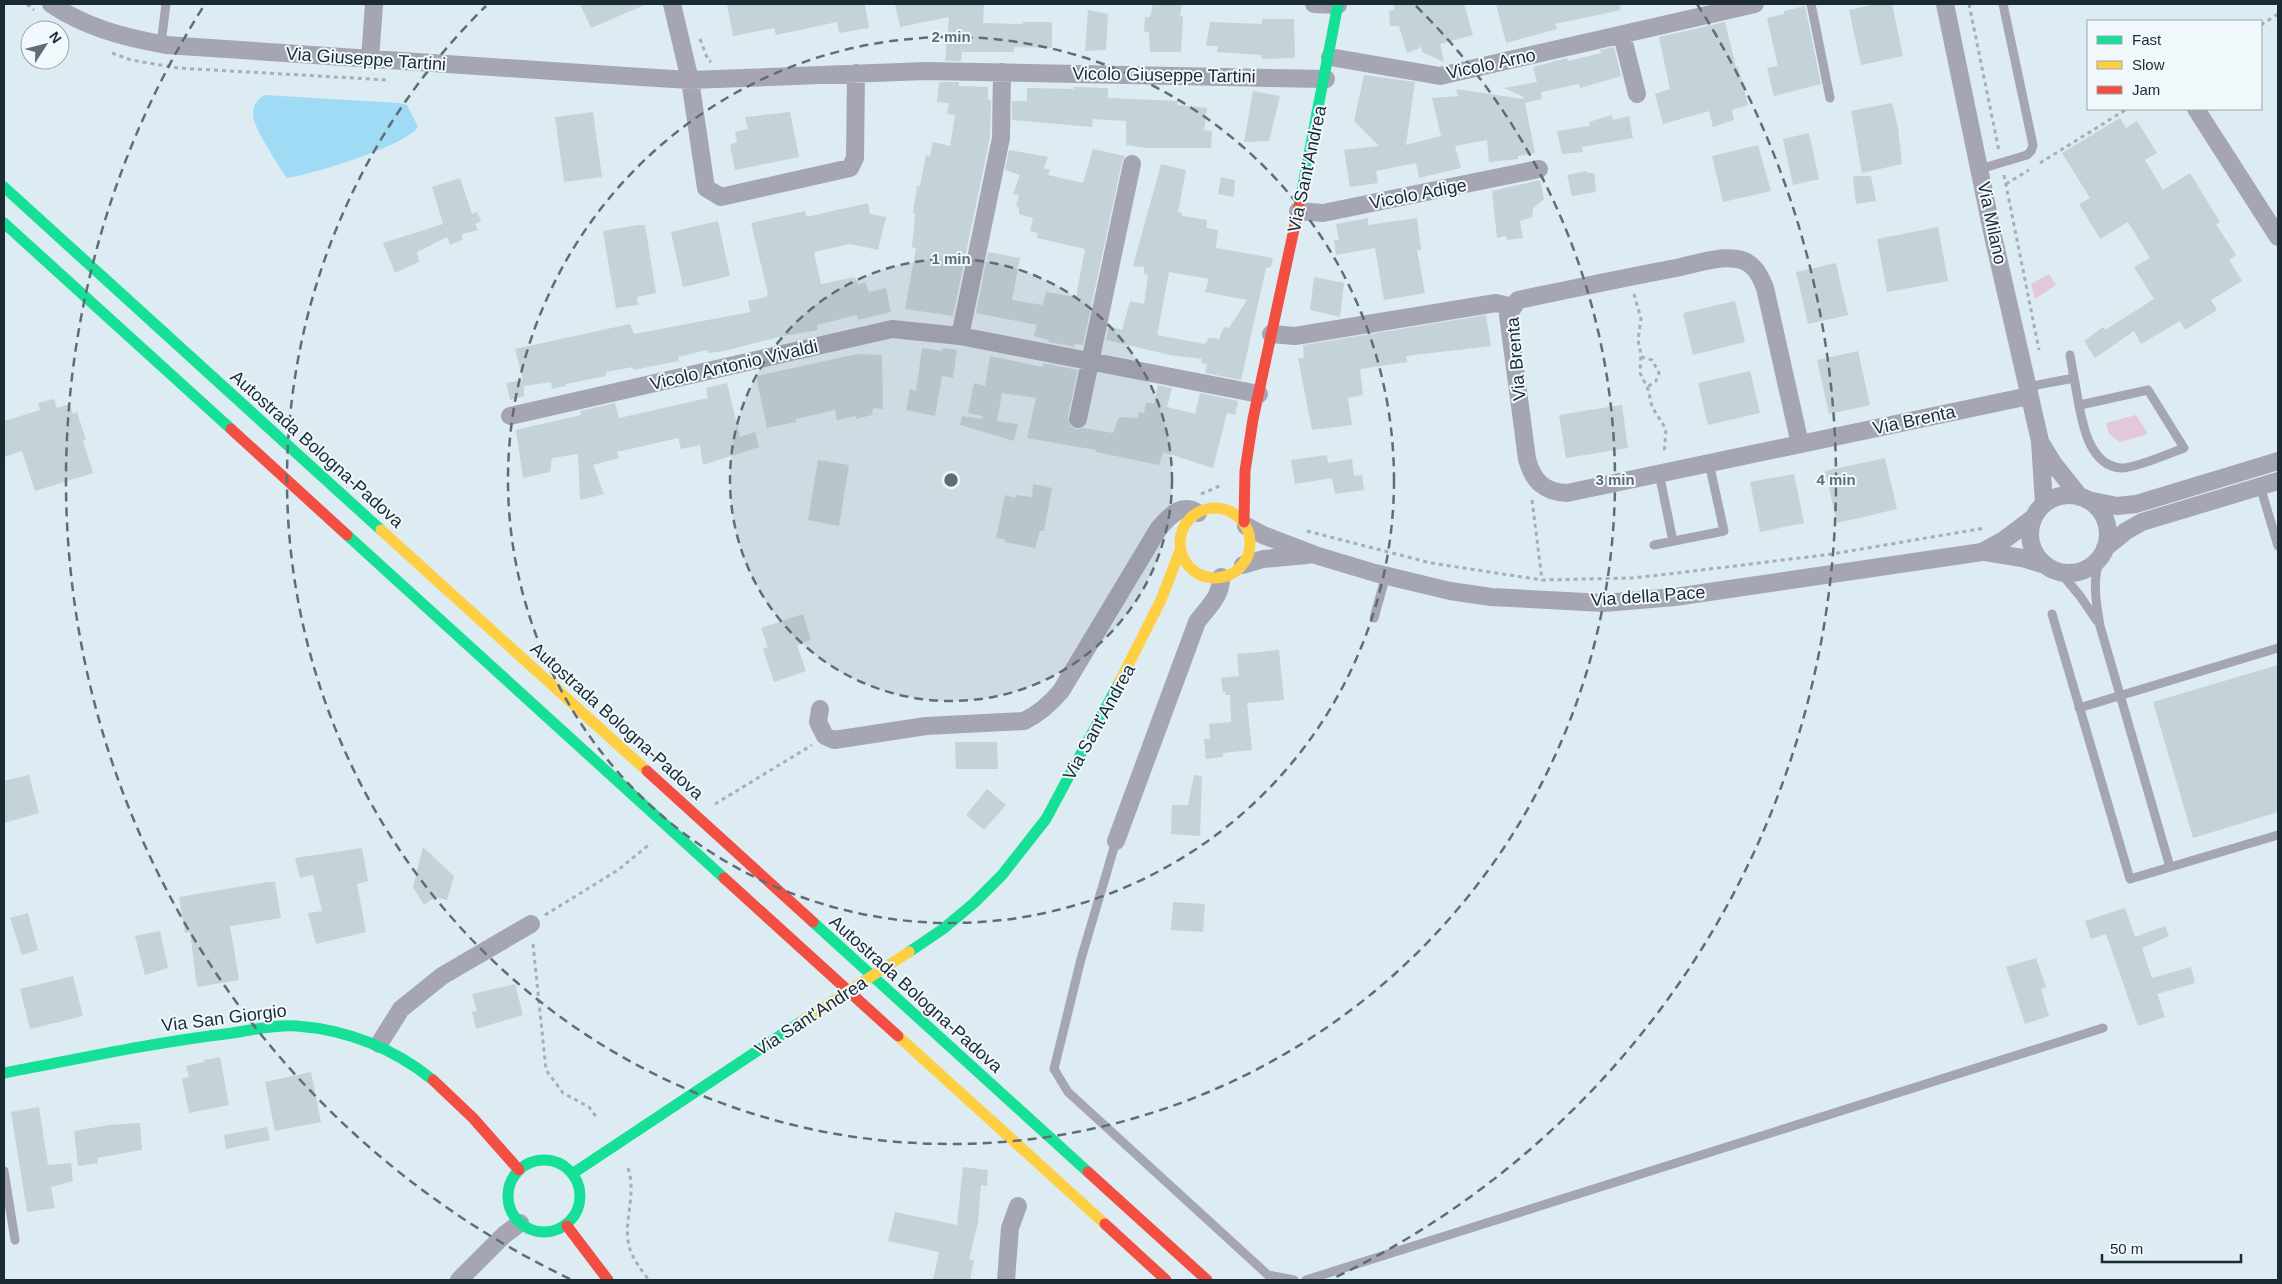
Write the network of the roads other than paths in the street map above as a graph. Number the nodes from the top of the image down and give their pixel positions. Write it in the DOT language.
graph roads {
  1 [pos="166,4"];
  2 [pos="374,4"];
  3 [pos="672,4"];
  4 [pos="1314,4"];
  5 [pos="1338,4"];
  6 [pos="1755,4"];
  7 [pos="1811,4"];
  8 [pos="1945,4"];
  9 [pos="2003,4"];
  10 [pos="54,5"];
  11 [pos="1622,35"];
  12 [pos="161,44"];
  13 [pos="1330,57"];
  14 [pos="370,59"];
  15 [pos="1002,72"];
  16 [pos="856,73"];
  17 [pos="1326,79"];
  18 [pos="690,80"];
  19 [pos="1637,94"];
  20 [pos="1830,98"];
  21 [pos="2197,110"];
  22 [pos="1132,164"];
  23 [pos="1539,169"];
  24 [pos="1980,169"];
  25 [pos="4,187"];
  26 [pos="1298,210"];
  27 [pos="2271,210"];
  28 [pos="4,223"];
  29 [pos="2278,237"];
  30 [pos="1513,307"];
  31 [pos="1271,334"];
  32 [pos="960,336"];
  33 [pos="2070,355"];
  34 [pos="1090,361"];
  35 [pos="2074,378"];
  36 [pos="2028,392"];
  37 [pos="1259,394"];
  38 [pos="2080,405"];
  39 [pos="510,416"];
  40 [pos="1078,418"];
  41 [pos="2040,442"];
  42 [pos="1800,444"];
  43 [pos="2278,461"];
  44 [pos="1709,463"];
  45 [pos="2278,472"];
  46 [pos="1663,473"];
  47 [pos="1243,480"];
  48 [pos="2278,481"];
  49 [pos="2260,486"];
  50 [pos="2187,488"];
  51 [pos="2084,498"];
  52 [pos="2044,504"];
  53 [pos="1206,510"];
  54 [pos="2033,518"];
  55 [pos="1245,524"];
  56 [pos="1673,541"];
  57 [pos="1654,545"];
  58 [pos="2278,546"];
  59 [pos="1181,548"];
  60 [pos="1985,552"];
  61 [pos="2102,553"];
  62 [pos="1314,555"];
  63 [pos="1243,565"];
  64 [pos="2052,568"];
  65 [pos="1202,575"];
  66 [pos="1386,575"];
  67 [pos="1221,577"];
  68 [pos="1161,600"];
  69 [pos="2052,614"];
  70 [pos="1374,618"];
  71 [pos="2100,626"];
  72 [pos="2278,648"];
  73 [pos="2119,696"];
  74 [pos="2079,708"];
  75 [pos="820,709"];
  76 [pos="2278,835"];
  77 [pos="1116,841"];
  78 [pos="2170,868"];
  79 [pos="531,924"];
  80 [pos="2103,1028"];
  81 [pos="379,1044"];
  82 [pos="4,1073"];
  83 [pos="519,1170"];
  84 [pos="4,1171"];
  85 [pos="572,1174"];
  86 [pos="1018,1206"];
  87 [pos="520,1223"];
  88 [pos="567,1226"];
  89 [pos="15,1240"];
  90 [pos="459,1280"];
  91 [pos="608,1280"];
  92 [pos="1006,1280"];
  93 [pos="1166,1280"];
  94 [pos="1207,1280"];
  95 [pos="1294,1280"];
  96 [pos="1306,1280"];
  1 -- 12 [label="lane"];
  2 -- 14 [label="street"];
  3 -- 18 [label="street"];
  4 -- 5 [label="street"];
  5 -- 13 [label="main road, Via Sant'Andrea"];
  6 -- 11 [label="street, Vicolo Arno"];
  7 -- 20 [label="lane"];
  8 -- 24 [label="street, Via Milano"];
  9 -- 24 [label="lane"];
  10 -- 12 [label="street, Via Giuseppe Tartini"];
  11 -- 13 [label="street, Vicolo Arno"];
  11 -- 19 [label="street"];
  12 -- 14 [label="street, Via Giuseppe Tartini"];
  13 -- 17 [label="main road, Via Sant'Andrea"];
  14 -- 18 [label="street, Via Giuseppe Tartini"];
  15 -- 16 [label="street, Via Giuseppe Tartini"];
  15 -- 17 [label="street, Vicolo Giuseppe Tartini"];
  15 -- 32 [label="street"];
  16 -- 18 [label="street, Via Giuseppe Tartini"];
  16 -- 18 [label="street"];
  17 -- 26 [label="main road, Via Sant'Andrea"];
  21 -- 27 [label="street"];
  22 -- 34 [label="street"];
  23 -- 26 [label="street, Vicolo Adige"];
  24 -- 36 [label="street, Via Milano"];
  25 -- 94 [label="main road, Autostrada Bologna-Padova"];
  26 -- 31 [label="main road, Via Sant'Andrea"];
  27 -- 29 [label="street"];
  28 -- 93 [label="main road"];
  30 -- 31 [label="street"];
  30 -- 42 [label="street, Via Brenta"];
  30 -- 46 [label="street, Via Brenta"];
  31 -- 37 [label="main road, Via Sant'Andrea"];
  32 -- 34 [label="street, Vicolo Antonio Vivaldi"];
  32 -- 39 [label="street, Vicolo Antonio Vivaldi"];
  33 -- 35 [label="lane"];
  34 -- 37 [label="street, Vicolo Antonio Vivaldi"];
  34 -- 40 [label="street"];
  35 -- 36 [label="lane"];
  35 -- 38 [label="lane"];
  36 -- 41 [label="street, Via Milano"];
  36 -- 42 [label="street, Via Brenta"];
  37 -- 47 [label="main road, Via Sant'Andrea"];
  38 -- 38 [label="lane"];
  41 -- 51 [label="street, Via Milano"];
  41 -- 52 [label="street, Via Milano"];
  42 -- 44 [label="street, Via Brenta"];
  43 -- 50 [label="street"];
  44 -- 46 [label="street, Via Brenta"];
  44 -- 56 [label="lane"];
  45 -- 49 [label="street"];
  46 -- 56 [label="lane"];
  47 -- 53 [label="main road"];
  47 -- 55 [label="main road, Via Sant'Andrea"];
  48 -- 49 [label="street"];
  49 -- 50 [label="street"];
  49 -- 58 [label="lane"];
  49 -- 61 [label="street"];
  50 -- 51 [label="street"];
  51 -- 52 [label="street"];
  51 -- 61 [label="street"];
  52 -- 54 [label="street"];
  53 -- 55 [label="main road"];
  53 -- 59 [label="main road"];
  53 -- 75 [label="street"];
  54 -- 60 [label="street, Via della Pace"];
  54 -- 64 [label="street"];
  55 -- 62 [label="street, Via della Pace"];
  55 -- 63 [label="main road"];
  56 -- 57 [label="lane"];
  59 -- 65 [label="main road"];
  59 -- 68 [label="main road, Via Sant'Andrea"];
  60 -- 64 [label="street, Via della Pace"];
  60 -- 66 [label="street, Via della Pace"];
  61 -- 64 [label="street"];
  61 -- 71 [label="lane"];
  62 -- 63 [label="street, Via della Pace"];
  62 -- 66 [label="street, Via della Pace"];
  63 -- 67 [label="main road"];
  64 -- 71 [label="lane"];
  65 -- 67 [label="main road"];
  65 -- 68 [label="main road, Via Sant'Andrea"];
  66 -- 70 [label="lane"];
  67 -- 77 [label="street"];
  68 -- 85 [label="main road, Via Sant'Andrea, bridge"];
  69 -- 74 [label="lane"];
  71 -- 73 [label="lane"];
  72 -- 73 [label="lane"];
  73 -- 74 [label="lane"];
  73 -- 78 [label="lane"];
  74 -- 78 [label="lane"];
  76 -- 78 [label="lane"];
  77 -- 95 [label="lane"];
  79 -- 81 [label="street"];
  80 -- 96 [label="lane"];
  81 -- 82 [label="main road, Via San Giorgio"];
  81 -- 83 [label="main road, Via San Giorgio"];
  83 -- 85 [label="main road"];
  83 -- 87 [label="main road"];
  84 -- 89 [label="lane"];
  85 -- 88 [label="main road"];
  86 -- 92 [label="street"];
  87 -- 88 [label="main road"];
  87 -- 90 [label="street"];
  88 -- 91 [label="main road"];
}
